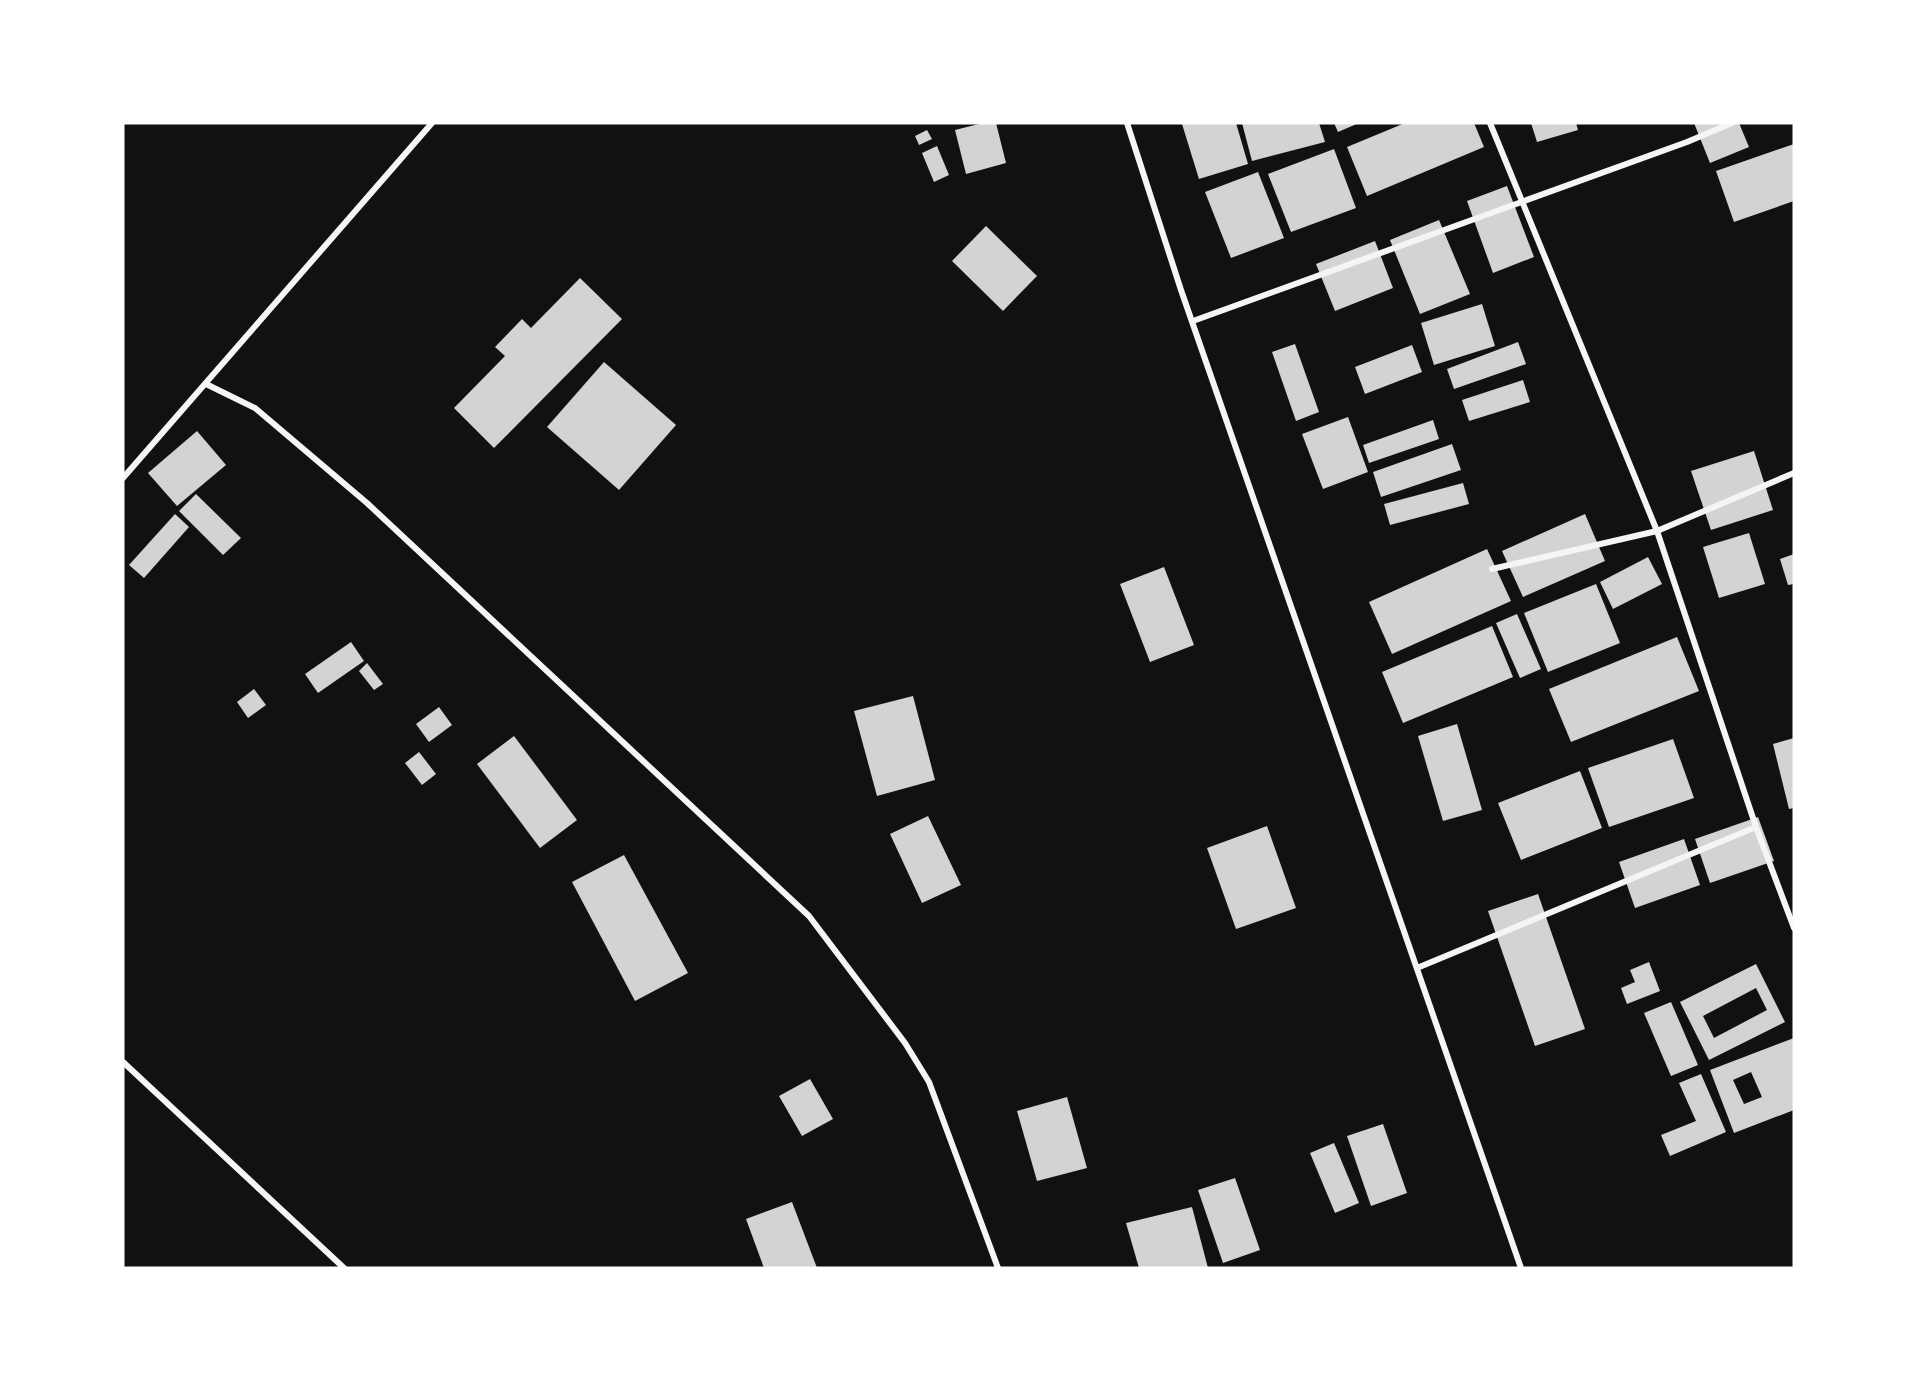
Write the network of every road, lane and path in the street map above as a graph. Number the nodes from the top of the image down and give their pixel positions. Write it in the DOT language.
graph roads {
  1 [pos="432,123"];
  2 [pos="1127,123"];
  3 [pos="1490,123"];
  4 [pos="1732,123"];
  5 [pos="1524,201"];
  6 [pos="1193,321"];
  7 [pos="206,384"];
  8 [pos="1794,473"];
  9 [pos="123,478"];
  10 [pos="1656,531"];
  11 [pos="1492,569"];
  12 [pos="1756,827"];
  13 [pos="1794,928"];
  14 [pos="1417,968"];
  15 [pos="123,1062"];
  16 [pos="344,1268"];
  17 [pos="998,1268"];
  18 [pos="1521,1268"];
  1 -- 7 [label="street"];
  2 -- 6 [label="street"];
  3 -- 5 [label="street"];
  4 -- 5 [label="street"];
  5 -- 6 [label="street"];
  5 -- 10 [label="street"];
  6 -- 14 [label="street"];
  7 -- 9 [label="street"];
  7 -- 17 [label="street"];
  8 -- 10 [label="street"];
  10 -- 11 [label="street"];
  10 -- 12 [label="street"];
  12 -- 13 [label="street"];
  12 -- 14 [label="street"];
  14 -- 18 [label="street"];
  15 -- 16 [label="street"];
}
